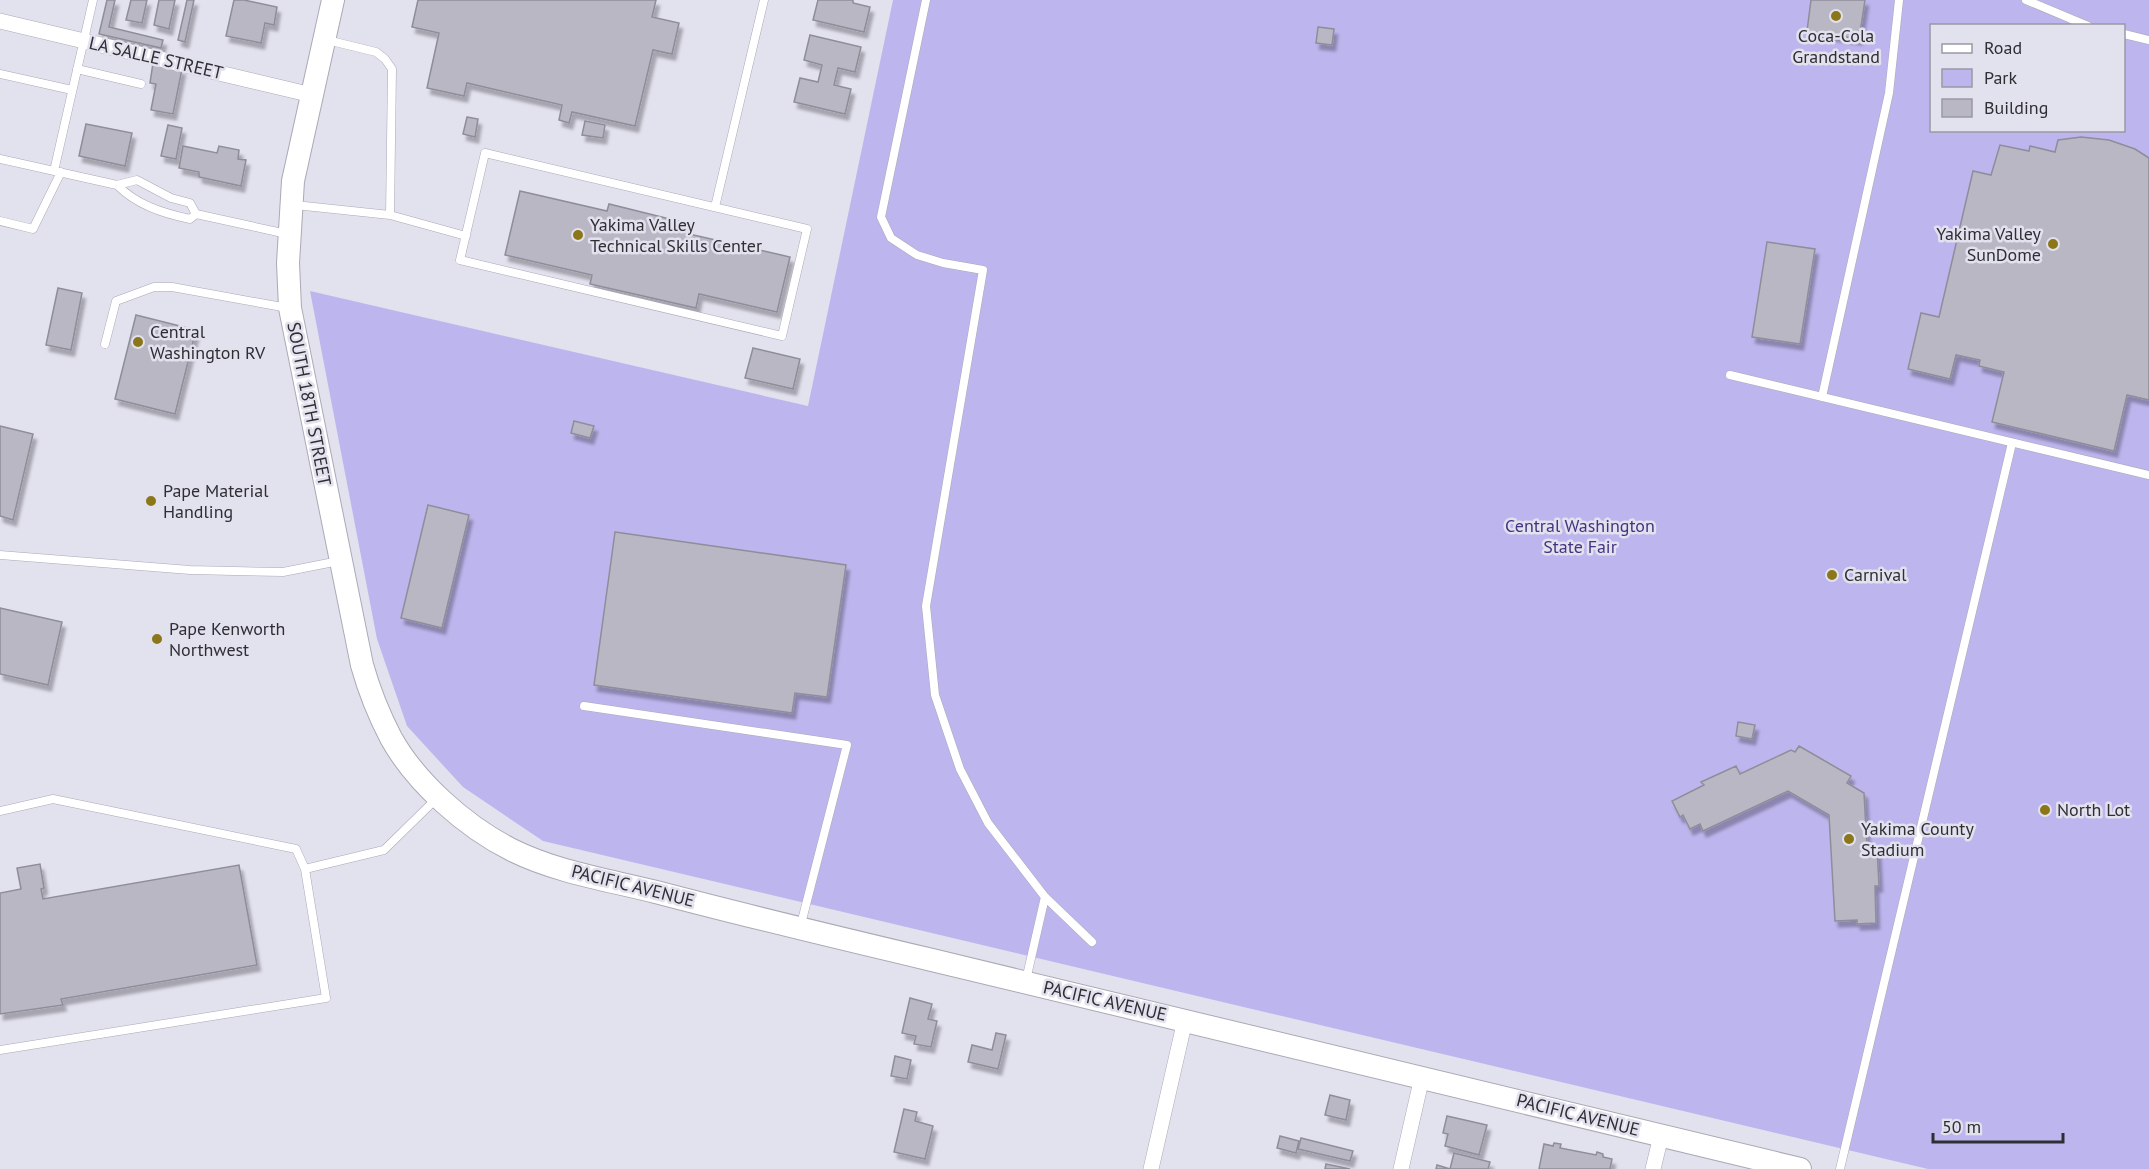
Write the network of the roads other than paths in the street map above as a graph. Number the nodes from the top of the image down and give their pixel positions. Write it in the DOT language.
graph roads {
  1 [pos="93,0"];
  2 [pos="333,0"];
  3 [pos="764,0"];
  4 [pos="926,0"];
  5 [pos="1899,0"];
  6 [pos="2026,0"];
  7 [pos="0,21"];
  8 [pos="2083,24"];
  9 [pos="2125,34"];
  10 [pos="324,40"];
  11 [pos="2149,40"];
  12 [pos="83,41"];
  13 [pos="76,69"];
  14 [pos="0,74"];
  15 [pos="141,84"];
  16 [pos="72,90"];
  17 [pos="312,95"];
  18 [pos="0,159"];
  19 [pos="57,171"];
  20 [pos="117,185"];
  21 [pos="290,204"];
  22 [pos="715,207"];
  23 [pos="196,214"];
  24 [pos="390,215"];
  25 [pos="0,221"];
  26 [pos="289,234"];
  27 [pos="466,236"];
  28 [pos="290,308"];
  29 [pos="105,344"];
  30 [pos="1730,375"];
  31 [pos="1822,397"];
  32 [pos="2012,442"];
  33 [pos="2149,475"];
  34 [pos="0,555"];
  35 [pos="341,561"];
  36 [pos="584,706"];
  37 [pos="435,793"];
  38 [pos="0,811"];
  39 [pos="304,869"];
  40 [pos="1045,897"];
  41 [pos="800,929"];
  42 [pos="1092,942"];
  43 [pos="1026,983"];
  44 [pos="1185,1020"];
  45 [pos="0,1050"];
  46 [pos="1422,1077"];
  47 [pos="1661,1136"];
  48 [pos="1151,1169"];
  49 [pos="1401,1169"];
  50 [pos="1653,1169"];
  51 [pos="1800,1169"];
  52 [pos="1840,1169"];
  1 -- 12 [label="lane"];
  2 -- 10 [label="street, SOUTH 18TH STREET"];
  3 -- 22 [label="lane"];
  4 -- 40 [label="lane"];
  5 -- 31 [label="lane"];
  6 -- 8 [label="lane"];
  7 -- 12 [label="street, LA SALLE STREET"];
  9 -- 11 [label="lane"];
  10 -- 17 [label="street, SOUTH 18TH STREET"];
  10 -- 24 [label="lane"];
  12 -- 13 [label="lane"];
  12 -- 17 [label="street, LA SALLE STREET"];
  13 -- 15 [label="lane"];
  13 -- 16 [label="lane"];
  14 -- 16 [label="lane"];
  16 -- 19 [label="lane"];
  17 -- 21 [label="street, SOUTH 18TH STREET"];
  18 -- 19 [label="lane"];
  19 -- 20 [label="lane"];
  19 -- 25 [label="lane"];
  20 -- 23 [label="lane"];
  20 -- 23 [label="lane"];
  21 -- 24 [label="lane"];
  21 -- 26 [label="street, SOUTH 18TH STREET"];
  22 -- 27 [label="lane"];
  22 -- 27 [label="lane"];
  23 -- 26 [label="lane"];
  24 -- 27 [label="lane"];
  26 -- 28 [label="street, SOUTH 18TH STREET"];
  28 -- 29 [label="lane"];
  28 -- 35 [label="street, SOUTH 18TH STREET"];
  30 -- 31 [label="lane"];
  31 -- 32 [label="lane"];
  32 -- 33 [label="lane"];
  32 -- 52 [label="lane"];
  34 -- 35 [label="lane"];
  35 -- 37 [label="street, SOUTH 18TH STREET"];
  36 -- 41 [label="lane"];
  37 -- 39 [label="lane"];
  37 -- 41 [label="street, PACIFIC AVENUE"];
  38 -- 39 [label="lane"];
  39 -- 45 [label="lane"];
  40 -- 42 [label="lane"];
  40 -- 43 [label="lane"];
  41 -- 43 [label="street, PACIFIC AVENUE"];
  43 -- 44 [label="street, PACIFIC AVENUE"];
  44 -- 46 [label="street, PACIFIC AVENUE"];
  44 -- 48 [label="street"];
  46 -- 47 [label="street, PACIFIC AVENUE"];
  46 -- 49 [label="street"];
  47 -- 50 [label="street"];
  47 -- 51 [label="street, PACIFIC AVENUE"];
}
